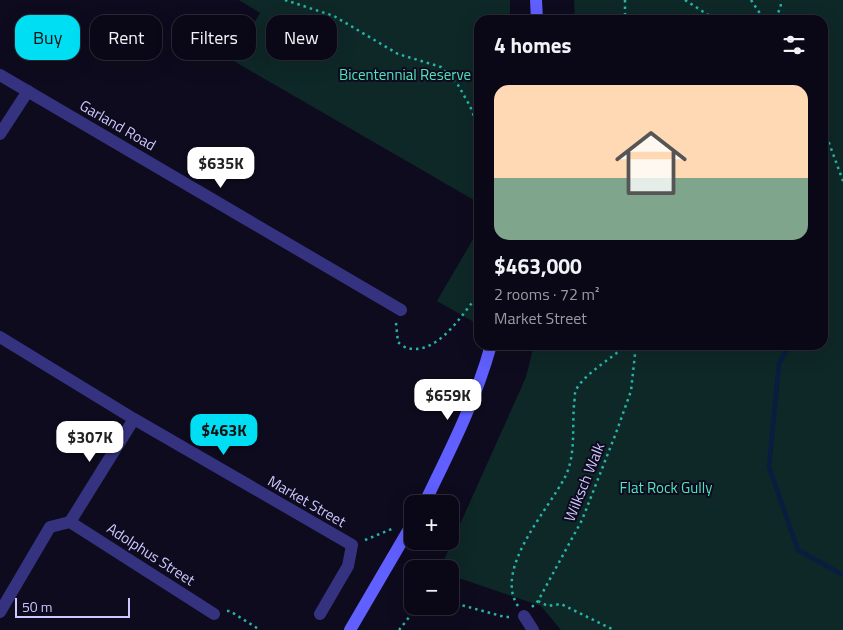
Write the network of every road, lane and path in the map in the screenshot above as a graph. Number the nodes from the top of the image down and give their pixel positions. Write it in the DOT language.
graph roads {
  1 [pos="285,0"];
  2 [pos="536,0"];
  3 [pos="625,0"];
  4 [pos="686,0"];
  5 [pos="751,0"];
  6 [pos="780,0"];
  7 [pos="537,15"];
  8 [pos="625,15"];
  9 [pos="708,15"];
  10 [pos="760,15"];
  11 [pos="777,15"];
  12 [pos="0,75"];
  13 [pos="28,91"];
  14 [pos="474,116"];
  15 [pos="0,134"];
  16 [pos="828,140"];
  17 [pos="843,181"];
  18 [pos="474,300"];
  19 [pos="401,310"];
  20 [pos="0,337"];
  21 [pos="489,350"];
  22 [pos="620,350"];
  23 [pos="635,350"];
  24 [pos="134,419"];
  25 [pos="428,495"];
  26 [pos="70,522"];
  27 [pos="394,528"];
  28 [pos="404,538"];
  29 [pos="352,546"];
  30 [pos="538,601"];
  31 [pos="459,605"];
  32 [pos="0,612"];
  33 [pos="214,614"];
  34 [pos="320,614"];
  35 [pos="411,615"];
  36 [pos="524,616"];
  37 [pos="260,630"];
  38 [pos="350,630"];
  39 [pos="399,630"];
  40 [pos="533,630"];
  41 [pos="614,630"];
  1 -- 14 [label="path"];
  2 -- 7 [label="main road"];
  3 -- 8 [label="path"];
  4 -- 9 [label="path"];
  5 -- 10 [label="path"];
  6 -- 11 [label="path"];
  12 -- 13 [label="street, Garland Road"];
  13 -- 15 [label="street"];
  13 -- 19 [label="street, Garland Road"];
  16 -- 17 [label="path"];
  18 -- 19 [label="path"];
  20 -- 24 [label="street, Market Street"];
  21 -- 25 [label="main road"];
  22 -- 36 [label="path"];
  23 -- 30 [label="path, Wilksch Walk"];
  24 -- 26 [label="street"];
  24 -- 29 [label="street, Market Street"];
  26 -- 32 [label="street"];
  26 -- 33 [label="street, Adolphus Street"];
  27 -- 29 [label="path"];
  28 -- 38 [label="main road"];
  29 -- 34 [label="street, Market Street"];
  30 -- 36 [label="path, Wilksch Walk"];
  30 -- 41 [label="path"];
  31 -- 36 [label="path"];
  33 -- 37 [label="path"];
  35 -- 39 [label="path"];
  36 -- 40 [label="street"];
}
